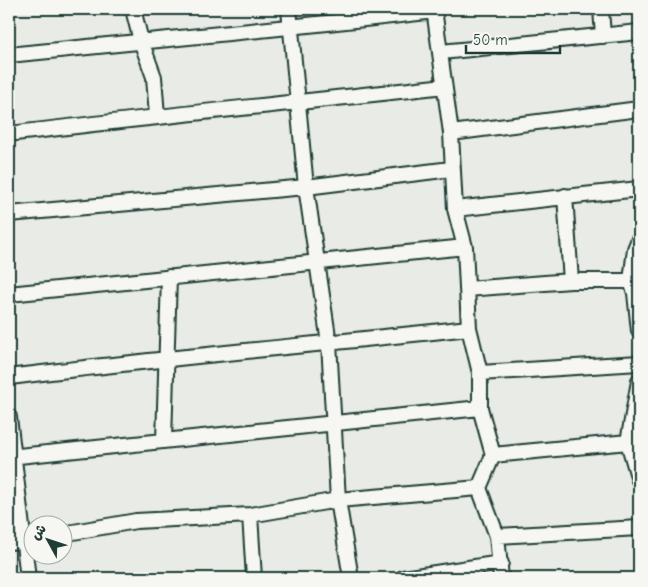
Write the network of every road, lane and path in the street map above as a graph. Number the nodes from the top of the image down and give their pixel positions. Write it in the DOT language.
graph roads {
  1 [pos="133,9"];
  2 [pos="288,9"];
  3 [pos="601,9"];
  4 [pos="434,10"];
  5 [pos="290,28"];
  6 [pos="639,32"];
  7 [pos="603,36"];
  8 [pos="141,41"];
  9 [pos="441,52"];
  10 [pos="9,55"];
  11 [pos="444,86"];
  12 [pos="297,104"];
  13 [pos="639,109"];
  14 [pos="158,116"];
  15 [pos="451,133"];
  16 [pos="9,134"];
  17 [pos="451,169"];
  18 [pos="306,187"];
  19 [pos="639,188"];
  20 [pos="565,196"];
  21 [pos="455,209"];
  22 [pos="9,214"];
  23 [pos="639,239"];
  24 [pos="465,247"];
  25 [pos="316,263"];
  26 [pos="169,277"];
  27 [pos="571,281"];
  28 [pos="631,281"];
  29 [pos="467,289"];
  30 [pos="9,294"];
  31 [pos="468,328"];
  32 [pos="639,331"];
  33 [pos="330,344"];
  34 [pos="167,358"];
  35 [pos="639,363"];
  36 [pos="480,373"];
  37 [pos="9,377"];
  38 [pos="639,381"];
  39 [pos="480,408"];
  40 [pos="9,417"];
  41 [pos="335,422"];
  42 [pos="164,440"];
  43 [pos="628,442"];
  44 [pos="493,455"];
  45 [pos="11,456"];
  46 [pos="639,480"];
  47 [pos="479,488"];
  48 [pos="338,500"];
  49 [pos="250,515"];
  50 [pos="639,528"];
  51 [pos="72,532"];
  52 [pos="497,536"];
  53 [pos="21,540"];
  54 [pos="501,563"];
  55 [pos="28,578"];
  56 [pos="254,578"];
  57 [pos="351,578"];
  58 [pos="403,578"];
  59 [pos="501,578"];
  1 -- 8 [label="street"];
  2 -- 5 [label="street"];
  3 -- 7 [label="street"];
  4 -- 5 [label="street"];
  4 -- 9 [label="street"];
  5 -- 8 [label="street"];
  5 -- 12 [label="street"];
  6 -- 7 [label="street"];
  7 -- 9 [label="street"];
  8 -- 10 [label="street"];
  8 -- 14 [label="street"];
  9 -- 11 [label="street"];
  11 -- 12 [label="street"];
  11 -- 15 [label="street"];
  12 -- 14 [label="street"];
  12 -- 18 [label="street"];
  13 -- 15 [label="street"];
  14 -- 16 [label="street"];
  15 -- 17 [label="street"];
  17 -- 18 [label="street"];
  17 -- 21 [label="street"];
  18 -- 22 [label="street"];
  18 -- 25 [label="street"];
  19 -- 20 [label="street"];
  20 -- 21 [label="street"];
  20 -- 27 [label="street"];
  21 -- 24 [label="street"];
  23 -- 28 [label="street"];
  24 -- 25 [label="street"];
  24 -- 29 [label="street"];
  25 -- 26 [label="street"];
  25 -- 33 [label="street"];
  26 -- 30 [label="street"];
  26 -- 34 [label="street"];
  27 -- 28 [label="street"];
  27 -- 29 [label="street"];
  28 -- 32 [label="street"];
  29 -- 31 [label="street"];
  31 -- 33 [label="street"];
  31 -- 36 [label="street"];
  33 -- 34 [label="street"];
  33 -- 41 [label="street"];
  34 -- 37 [label="street"];
  34 -- 42 [label="street"];
  35 -- 36 [label="street"];
  36 -- 39 [label="street"];
  38 -- 43 [label="street"];
  39 -- 41 [label="street"];
  39 -- 44 [label="street"];
  40 -- 45 [label="street"];
  41 -- 42 [label="street"];
  41 -- 48 [label="street"];
  42 -- 45 [label="street"];
  43 -- 44 [label="street"];
  43 -- 46 [label="street"];
  44 -- 47 [label="street"];
  45 -- 53 [label="street"];
  47 -- 48 [label="street"];
  47 -- 52 [label="street"];
  48 -- 49 [label="street"];
  48 -- 57 [label="street"];
  49 -- 51 [label="street"];
  49 -- 56 [label="street"];
  50 -- 52 [label="street"];
  52 -- 54 [label="street"];
  53 -- 55 [label="street"];
  54 -- 58 [label="street"];
  54 -- 59 [label="street"];
}
